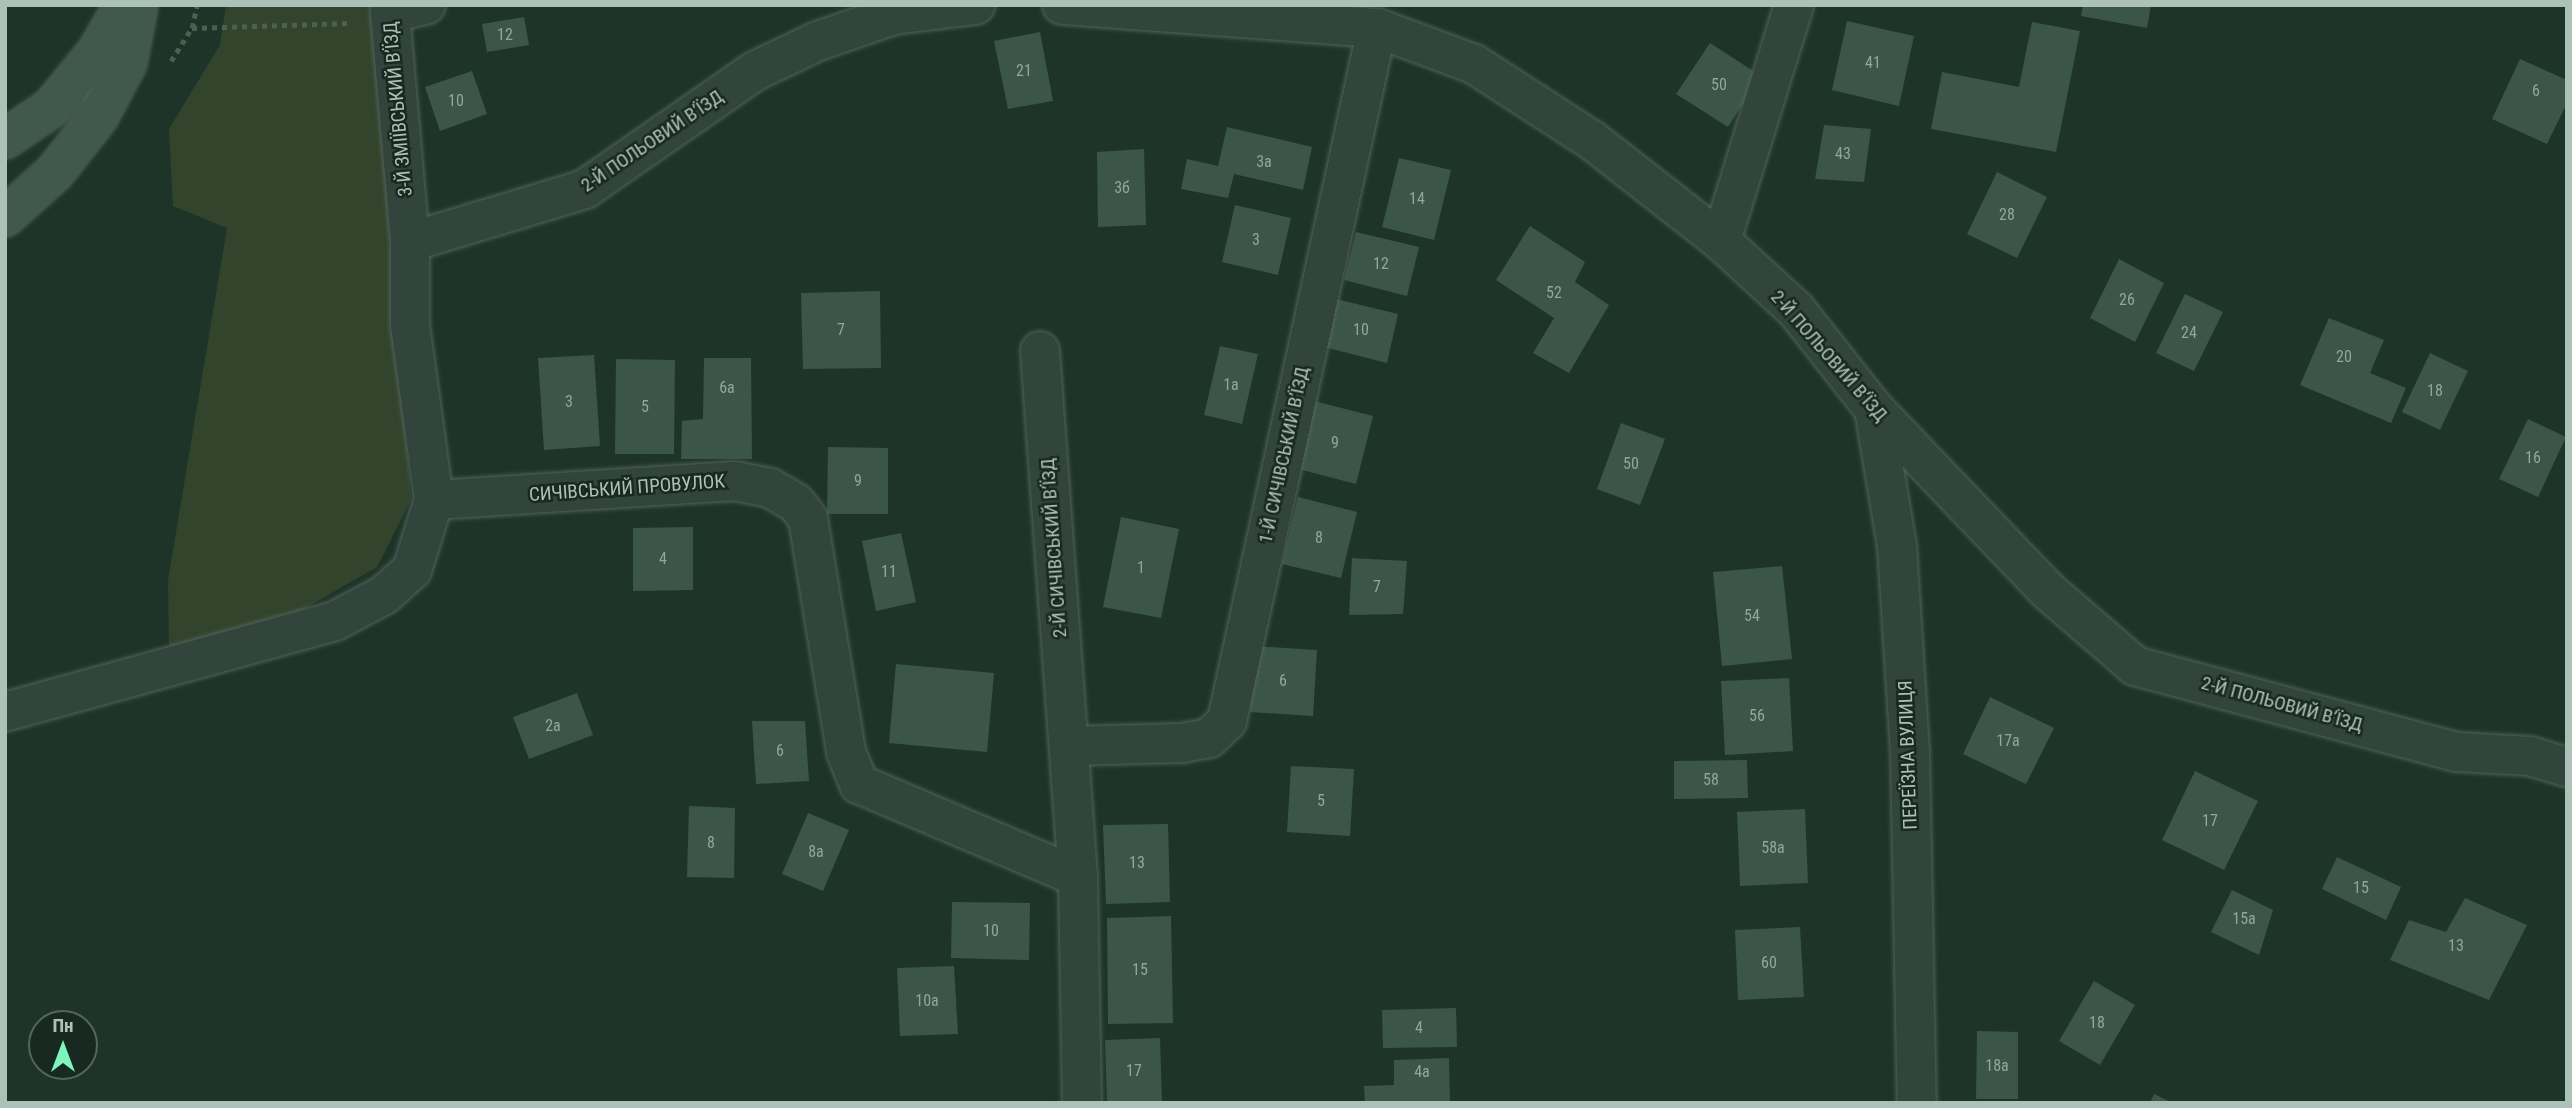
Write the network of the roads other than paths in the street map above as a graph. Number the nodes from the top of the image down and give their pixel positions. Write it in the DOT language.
graph roads {
  1 [pos="124,5"];
  2 [pos="138,5"];
  3 [pos="975,5"];
  4 [pos="1062,5"];
  5 [pos="1794,5"];
  6 [pos="399,11"];
  7 [pos="1377,28"];
  8 [pos="5,139"];
  9 [pos="5,217"];
  10 [pos="1721,241"];
  11 [pos="410,242"];
  12 [pos="1040,351"];
  13 [pos="1874,409"];
  14 [pos="433,500"];
  15 [pos="5,712"];
  16 [pos="1069,746"];
  17 [pos="2567,767"];
  18 [pos="1077,877"];
  19 [pos="1082,1103"];
  20 [pos="1917,1103"];
  1 -- 8 [label="main road"];
  2 -- 9 [label="main road"];
  3 -- 11 [label="street, 2-Й ПОЛЬОВИЙ В’ЇЗД"];
  4 -- 7 [label="street, 2-Й ПОЛЬОВИЙ В’ЇЗД"];
  5 -- 10 [label="street"];
  6 -- 11 [label="street, 3-Й ЗМІЇВСЬКИЙ В’ЇЗД"];
  7 -- 10 [label="street, 2-Й ПОЛЬОВИЙ В’ЇЗД"];
  7 -- 16 [label="street, 1-Й СИЧІВСЬКИЙ В’ЇЗД"];
  10 -- 13 [label="street, 2-Й ПОЛЬОВИЙ В’ЇЗД"];
  11 -- 14 [label="street"];
  12 -- 16 [label="street, 2-Й СИЧІВСЬКИЙ В’ЇЗД"];
  13 -- 17 [label="street, 2-Й ПОЛЬОВИЙ В’ЇЗД"];
  13 -- 20 [label="street, ПЕРЕЇЗНА ВУЛИЦЯ"];
  14 -- 15 [label="street"];
  14 -- 18 [label="street, СИЧІВСЬКИЙ ПРОВУЛОК"];
  16 -- 18 [label="street"];
  18 -- 19 [label="street"];
}
